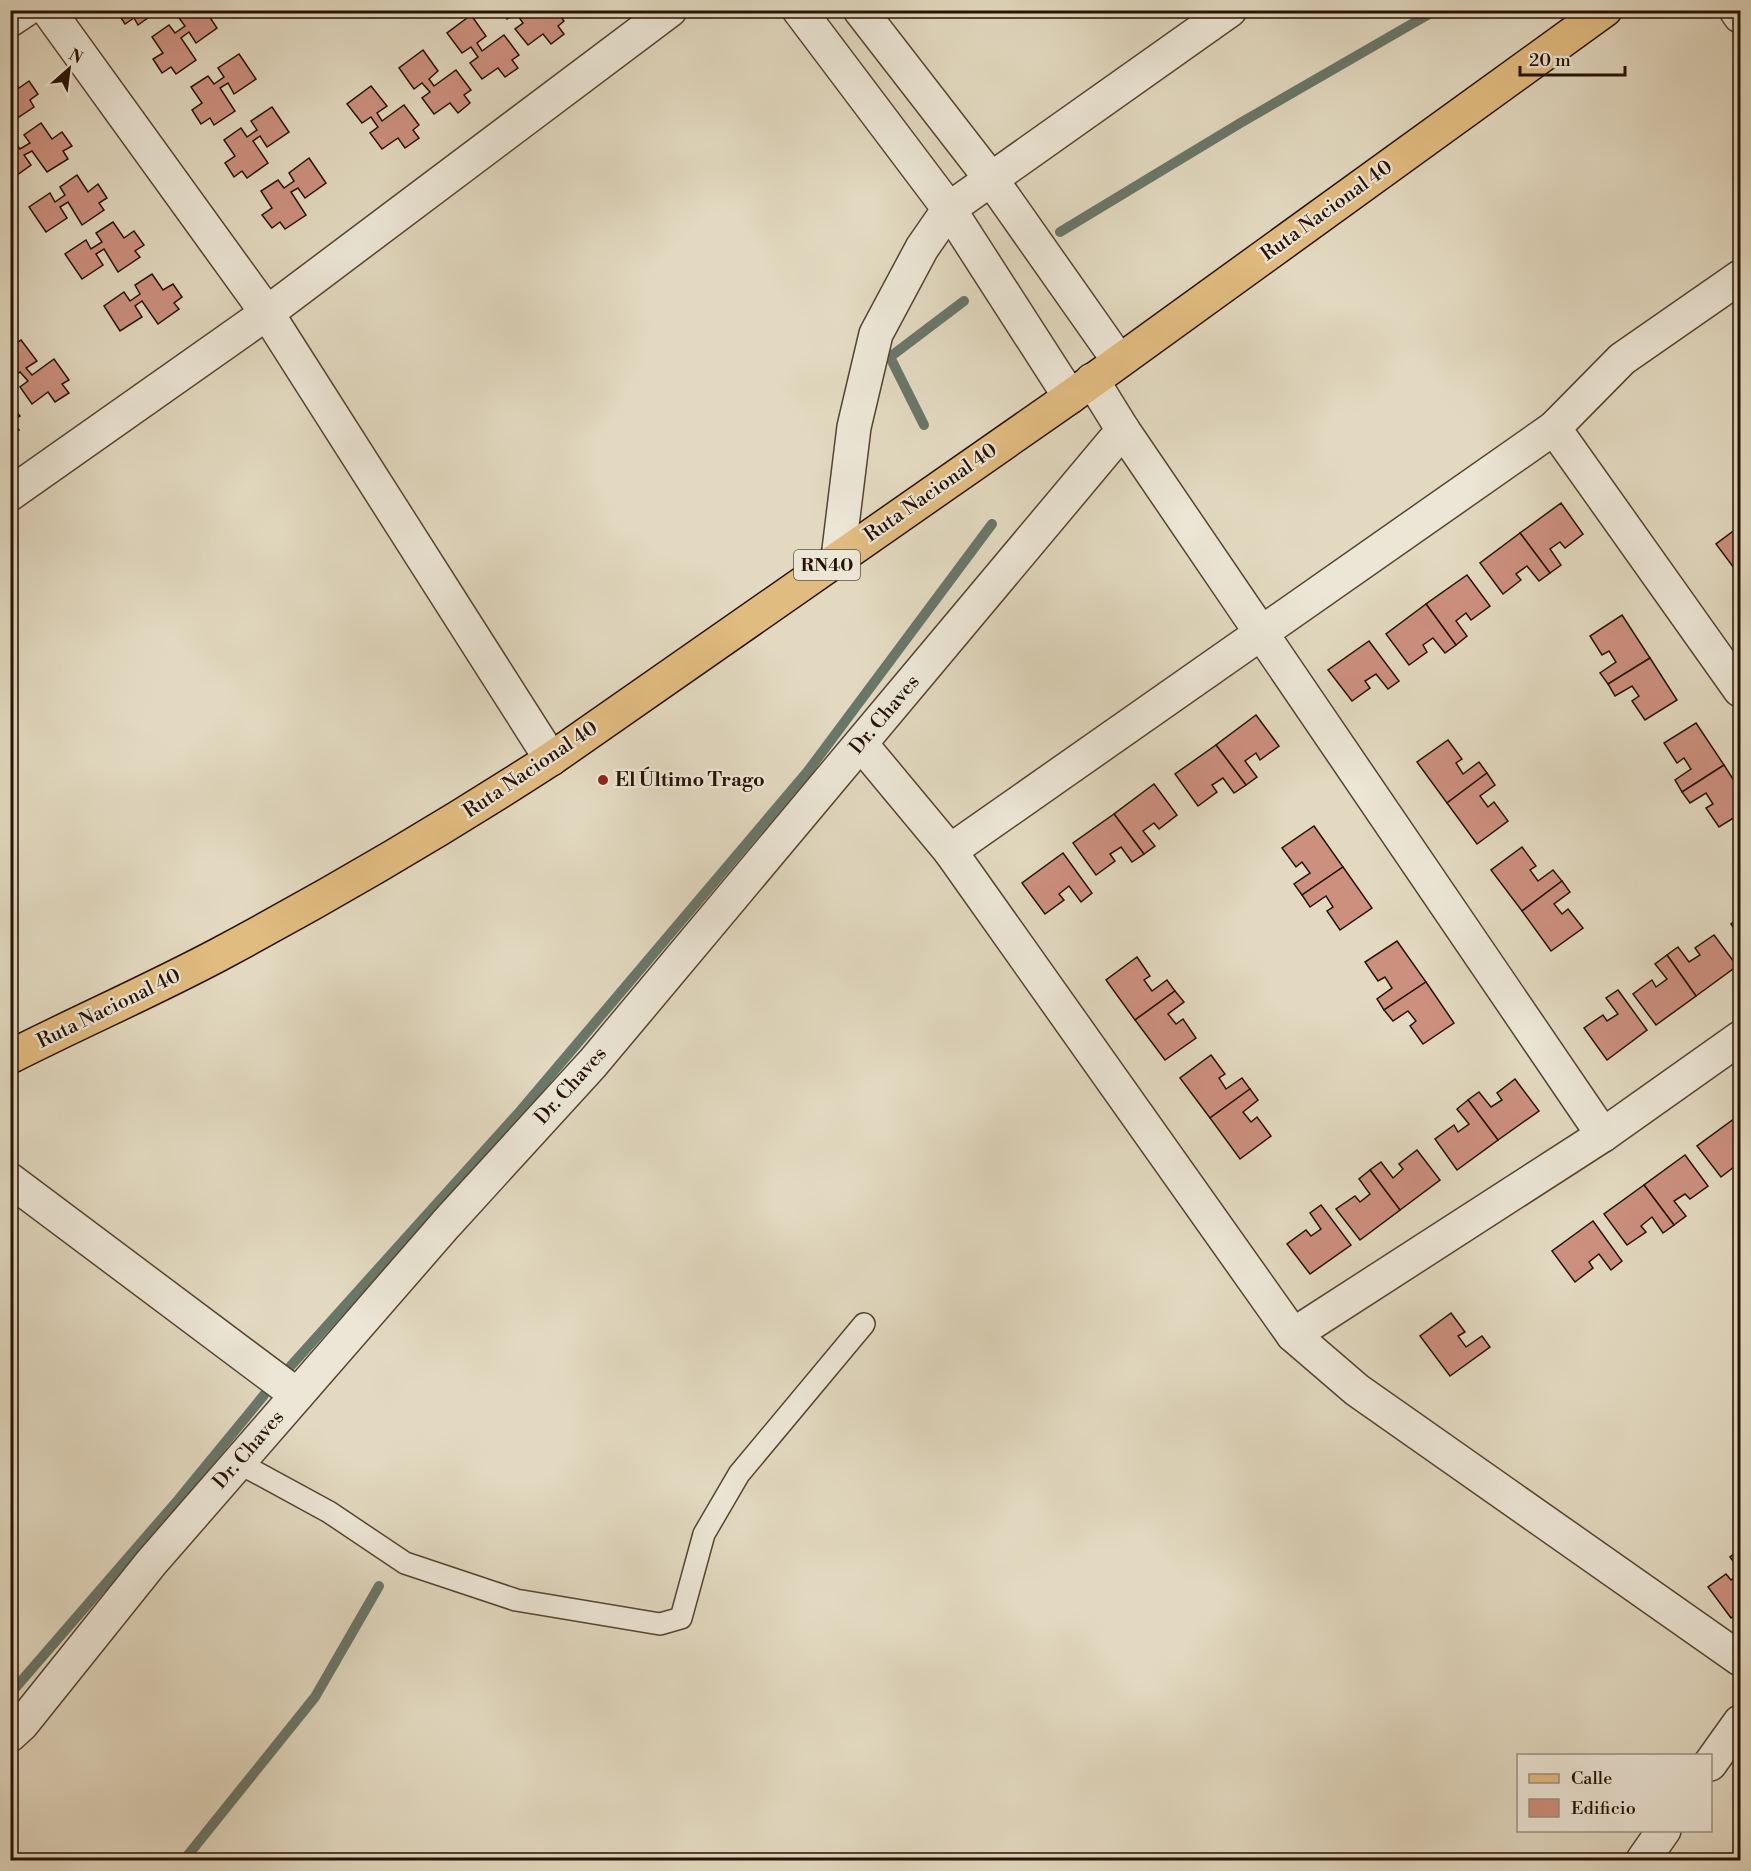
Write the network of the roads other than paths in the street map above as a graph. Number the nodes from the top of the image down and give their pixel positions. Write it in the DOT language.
graph roads {
  1 [pos="25,10"];
  2 [pos="48,10"];
  3 [pos="670,10"];
  4 [pos="799,10"];
  5 [pos="860,10"];
  6 [pos="1230,10"];
  7 [pos="1605,10"];
  8 [pos="1736,10"];
  9 [pos="1740,16"];
  10 [pos="10,20"];
  11 [pos="991,179"];
  12 [pos="949,209"];
  13 [pos="1740,277"];
  14 [pos="267,313"];
  15 [pos="1119,361"];
  16 [pos="1081,389"];
  17 [pos="1554,428"];
  18 [pos="1123,430"];
  19 [pos="10,494"];
  20 [pos="838,558"];
  21 [pos="1261,634"];
  22 [pos="1740,690"];
  23 [pos="861,744"];
  24 [pos="550,759"];
  25 [pos="950,851"];
  26 [pos="1740,1038"];
  27 [pos="10,1058"];
  28 [pos="1603,1136"];
  29 [pos="10,1180"];
  30 [pos="864,1324"];
  31 [pos="1293,1335"];
  32 [pos="297,1395"];
  33 [pos="239,1463"];
  34 [pos="1740,1659"];
  35 [pos="1740,1722"];
  36 [pos="10,1735"];
  37 [pos="1712,1761"];
  38 [pos="1663,1832"];
  39 [pos="1643,1860"];
  1 -- 10 [label="street"];
  2 -- 14 [label="street"];
  3 -- 14 [label="street"];
  4 -- 12 [label="street"];
  5 -- 11 [label="street"];
  6 -- 11 [label="street"];
  7 -- 15 [label="main road, Ruta Nacional 40 / RN40"];
  8 -- 9 [label="street"];
  11 -- 12 [label="street"];
  11 -- 15 [label="street"];
  12 -- 16 [label="street"];
  12 -- 20 [label="street"];
  13 -- 17 [label="street"];
  14 -- 19 [label="street"];
  14 -- 24 [label="street"];
  15 -- 16 [label="main road, Ruta Nacional 40 / RN40"];
  16 -- 18 [label="street"];
  16 -- 20 [label="main road, Ruta Nacional 40 / RN40"];
  17 -- 21 [label="street"];
  17 -- 22 [label="street"];
  18 -- 21 [label="street"];
  18 -- 23 [label="street, Dr. Chaves"];
  20 -- 24 [label="main road, Ruta Nacional 40 / RN40"];
  21 -- 25 [label="street"];
  21 -- 28 [label="street"];
  23 -- 25 [label="street"];
  23 -- 32 [label="street, Dr. Chaves"];
  24 -- 27 [label="main road, Ruta Nacional 40 / RN40"];
  25 -- 31 [label="street"];
  26 -- 28 [label="street"];
  28 -- 31 [label="street"];
  29 -- 32 [label="street"];
  30 -- 33 [label="lane"];
  31 -- 34 [label="street"];
  32 -- 33 [label="street, Dr. Chaves"];
  33 -- 36 [label="street, Dr. Chaves"];
  35 -- 37 [label="street"];
  38 -- 39 [label="street"];
}
